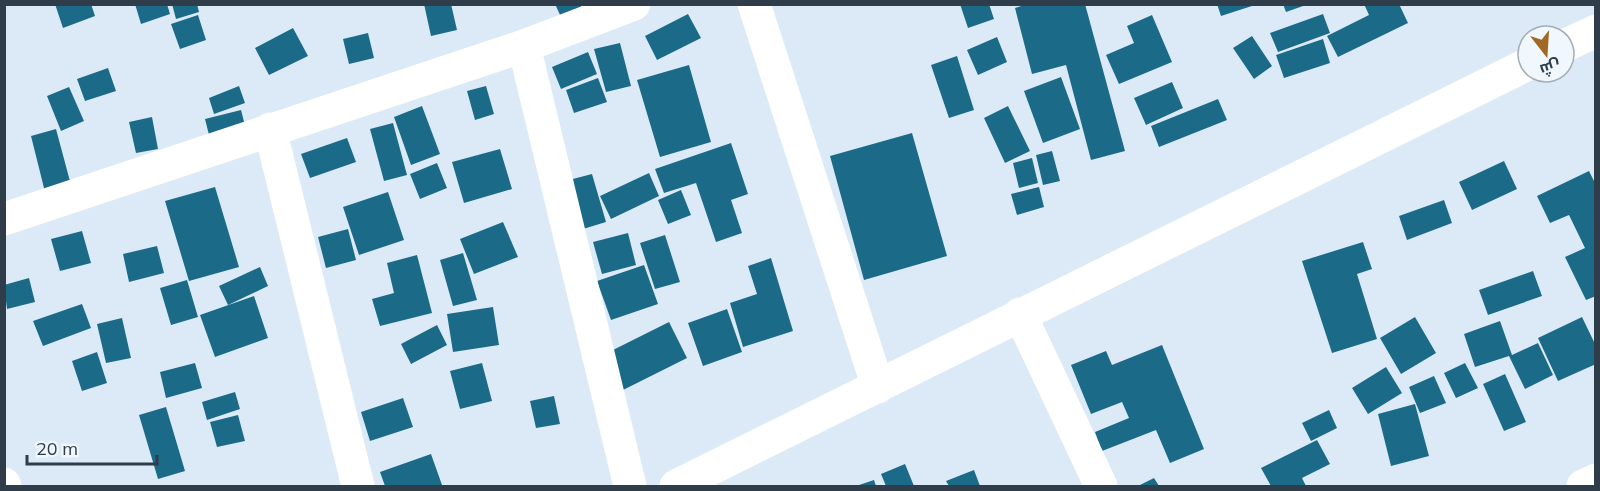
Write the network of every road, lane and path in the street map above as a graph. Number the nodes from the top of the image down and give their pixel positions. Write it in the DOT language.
graph roads {
  1 [pos="634,4"];
  2 [pos="754,4"];
  3 [pos="1596,31"];
  4 [pos="1576,40"];
  5 [pos="524,46"];
  6 [pos="1516,70"];
  7 [pos="270,129"];
  8 [pos="4,219"];
  9 [pos="1020,314"];
  10 [pos="878,387"];
  11 [pos="1596,480"];
  12 [pos="688,484"];
  13 [pos="358,486"];
  14 [pos="630,486"];
  15 [pos="1101,486"];
  16 [pos="1583,486"];
  1 -- 5 [label="street"];
  2 -- 10 [label="street"];
  3 -- 4 [label="street"];
  5 -- 7 [label="street"];
  5 -- 14 [label="street"];
  6 -- 9 [label="street"];
  7 -- 8 [label="street"];
  7 -- 13 [label="street"];
  9 -- 10 [label="street"];
  9 -- 15 [label="street"];
  10 -- 12 [label="street"];
  11 -- 16 [label="street"];
}
